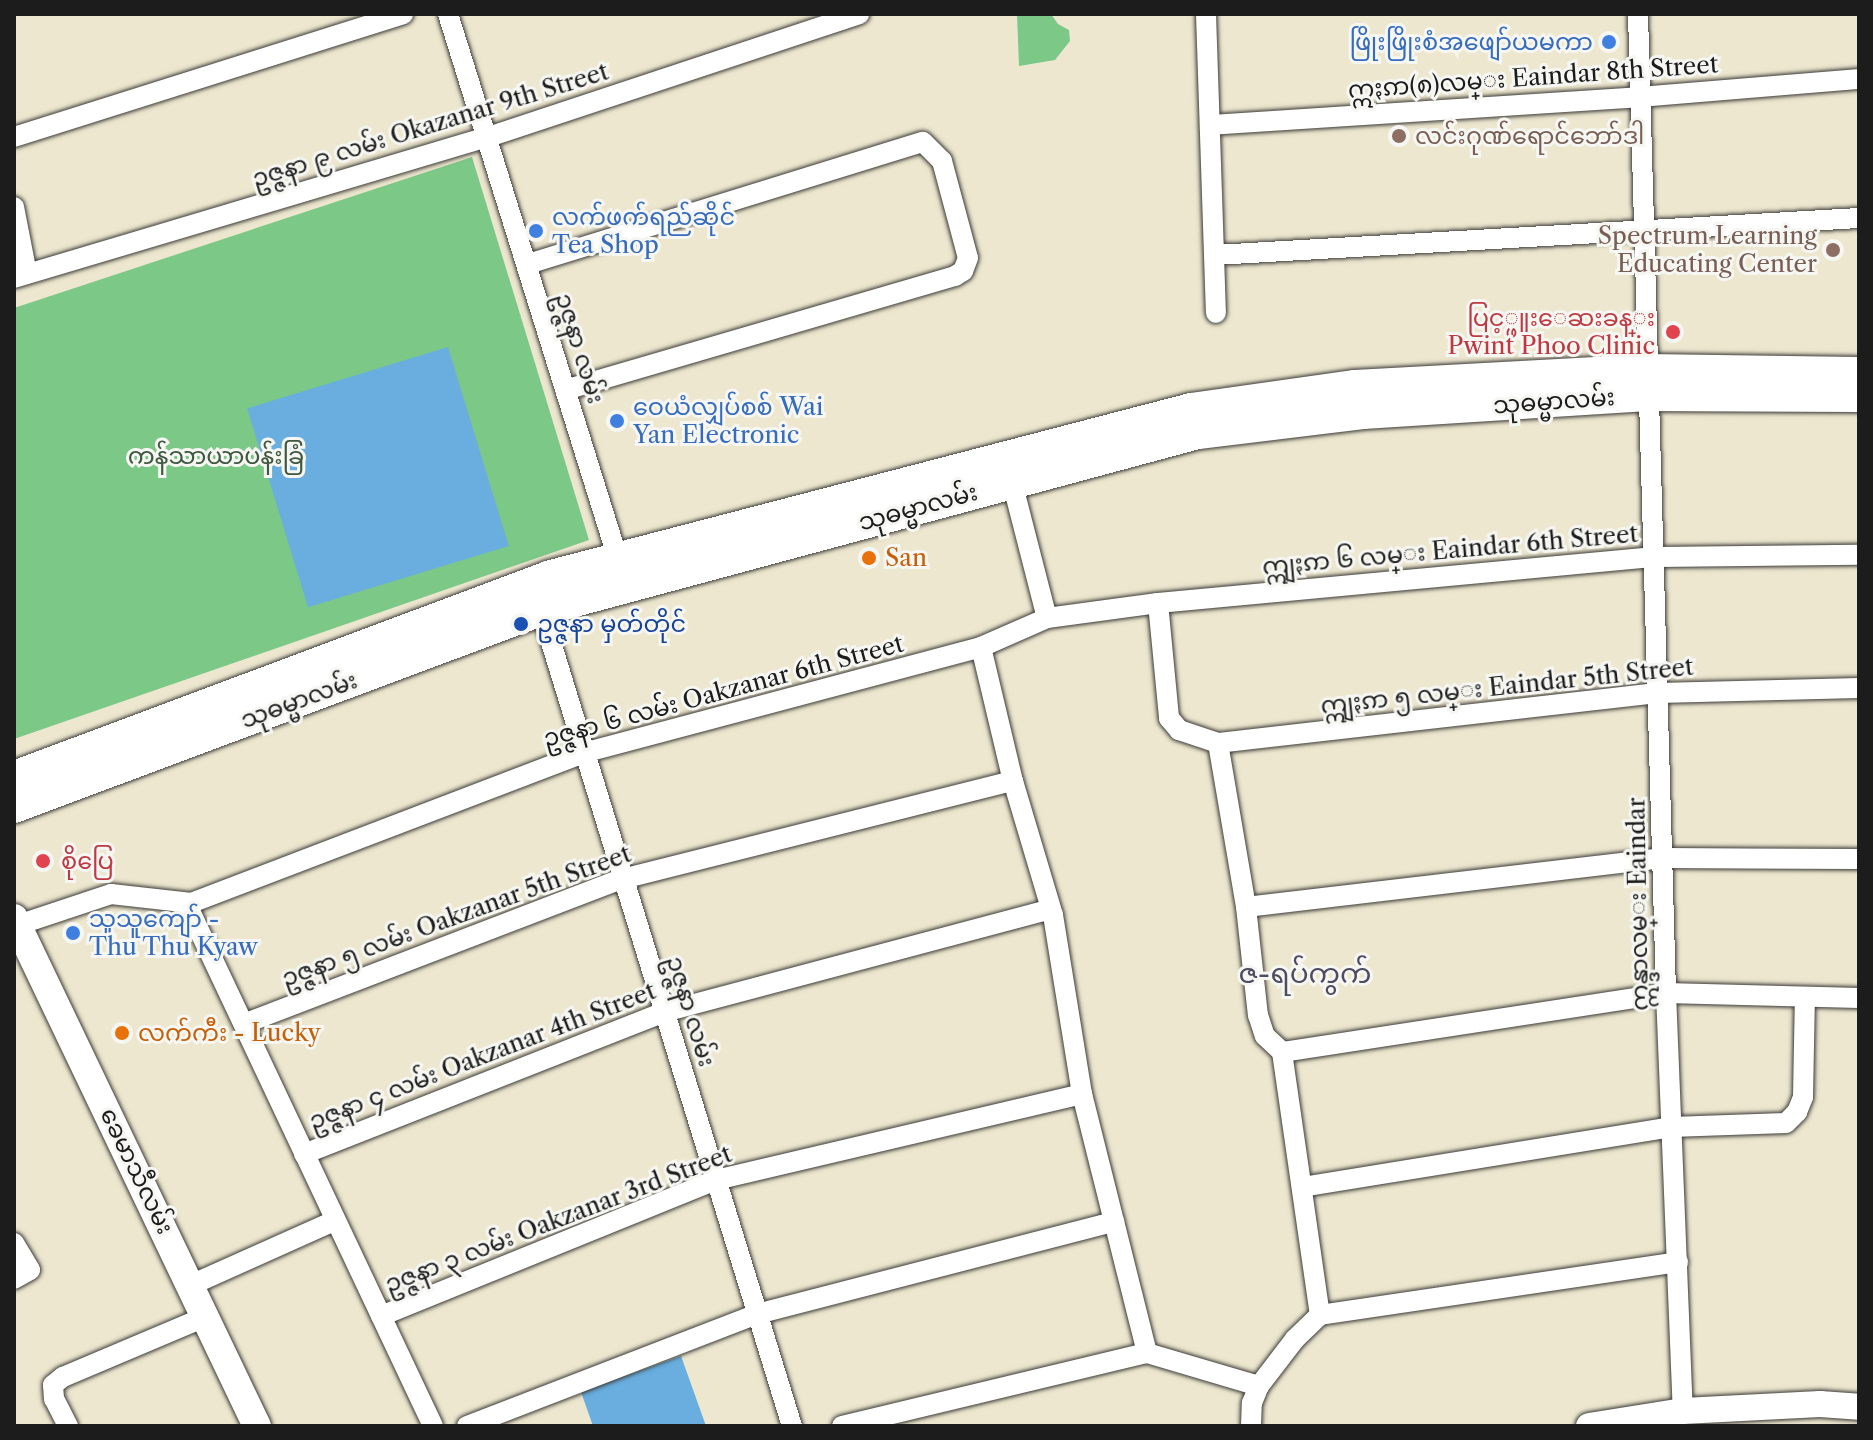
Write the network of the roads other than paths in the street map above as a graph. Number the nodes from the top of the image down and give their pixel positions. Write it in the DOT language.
graph roads {
  1 [pos="403,14"];
  2 [pos="448,14"];
  3 [pos="859,14"];
  4 [pos="1206,14"];
  5 [pos="1638,14"];
  6 [pos="1859,79"];
  7 [pos="1640,97"];
  8 [pos="1210,125"];
  9 [pos="14,137"];
  10 [pos="488,137"];
  11 [pos="14,207"];
  12 [pos="1859,218"];
  13 [pos="1644,232"];
  14 [pos="1215,255"];
  15 [pos="528,264"];
  16 [pos="20,276"];
  17 [pos="1216,313"];
  18 [pos="1859,373"];
  19 [pos="1647,382"];
  20 [pos="565,390"];
  21 [pos="1859,396"];
  22 [pos="1012,482"];
  23 [pos="1859,555"];
  24 [pos="1655,557"];
  25 [pos="618,559"];
  26 [pos="537,597"];
  27 [pos="1158,603"];
  28 [pos="1047,618"];
  29 [pos="981,647"];
  30 [pos="1859,688"];
  31 [pos="1658,693"];
  32 [pos="1218,743"];
  33 [pos="583,753"];
  34 [pos="14,761"];
  35 [pos="55,775"];
  36 [pos="14,777"];
  37 [pos="1013,781"];
  38 [pos="14,807"];
  39 [pos="14,830"];
  40 [pos="1664,858"];
  41 [pos="1859,859"];
  42 [pos="622,879"];
  43 [pos="191,903"];
  44 [pos="1246,907"];
  45 [pos="1051,909"];
  46 [pos="16,922"];
  47 [pos="1666,993"];
  48 [pos="1805,997"];
  49 [pos="1859,998"];
  50 [pos="664,1012"];
  51 [pos="246,1023"];
  52 [pos="1282,1052"];
  53 [pos="1082,1094"];
  54 [pos="1671,1127"];
  55 [pos="304,1154"];
  56 [pos="716,1180"];
  57 [pos="1302,1187"];
  58 [pos="334,1221"];
  59 [pos="1114,1222"];
  60 [pos="14,1243"];
  61 [pos="1678,1262"];
  62 [pos="22,1274"];
  63 [pos="191,1285"];
  64 [pos="757,1314"];
  65 [pos="1320,1315"];
  66 [pos="381,1316"];
  67 [pos="205,1317"];
  68 [pos="1147,1353"];
  69 [pos="1259,1386"];
  70 [pos="1859,1407"];
  71 [pos="1683,1411"];
  72 [pos="68,1426"];
  73 [pos="257,1426"];
  74 [pos="433,1426"];
  75 [pos="467,1426"];
  76 [pos="792,1426"];
  77 [pos="842,1426"];
  78 [pos="1251,1426"];
  79 [pos="1589,1426"];
  1 -- 9 [label="street"];
  2 -- 10 [label="street, ဥဇ္ဇနာ လမ်း"];
  3 -- 10 [label="street, ဥဇ္ဇနာ ၉ လမ်း Okazanar 9th Street"];
  4 -- 8 [label="street"];
  5 -- 7 [label="street, ဣန္ဒာလမ္း Eaindar"];
  6 -- 7 [label="street, ဣႏၵာ(၈)လမ္း Eaindar 8th Street"];
  7 -- 8 [label="street, ဣႏၵာ(၈)လမ္း Eaindar 8th Street"];
  7 -- 13 [label="street, ဣန္ဒာလမ္း Eaindar"];
  8 -- 14 [label="street"];
  10 -- 15 [label="street, ဥဇ္ဇနာ လမ်း"];
  10 -- 16 [label="street, ဥဇ္ဇနာ ၉ လမ်း Okazanar 9th Street"];
  11 -- 16 [label="street"];
  12 -- 13 [label="street"];
  13 -- 14 [label="street"];
  13 -- 19 [label="street, ဣန္ဒာလမ္း Eaindar"];
  14 -- 17 [label="street"];
  15 -- 20 [label="street, ဥဇ္ဇနာ လမ်း"];
  15 -- 20 [label="street"];
  18 -- 19 [label="main road, သုဓမ္မာလမ်း"];
  19 -- 21 [label="main road, သုဓမ္မာလမ်း"];
  19 -- 22 [label="main road, သုဓမ္မာလမ်း"];
  19 -- 24 [label="street, ဣန္ဒာလမ္း Eaindar"];
  19 -- 25 [label="main road, သုဓမ္မာလမ်း"];
  20 -- 25 [label="street, ဥဇ္ဇနာ လမ်း"];
  22 -- 26 [label="main road, သုဓမ္မာလမ်း"];
  22 -- 28 [label="street"];
  23 -- 24 [label="street, ဣျႏၵာ ၆ လမ္း Eaindar 6th Street"];
  24 -- 27 [label="street, ဣျႏၵာ ၆ လမ္း Eaindar 6th Street"];
  24 -- 31 [label="street, ဣန္ဒာလမ္း Eaindar"];
  25 -- 26 [label="main road, သုဓမ္မာလမ်း"];
  26 -- 33 [label="street, ဥဇ္ဇနာ လမ်း"];
  26 -- 35 [label="main road, သုဓမ္မာလမ်း"];
  27 -- 28 [label="street, ဣျႏၵာ ၆ လမ္း Eaindar 6th Street"];
  27 -- 32 [label="street, ဣျႏၵာ ၅ လမ္း Eaindar 5th Street"];
  28 -- 29 [label="street, ဥဇ္ဇနာ ၆ လမ်း Oakzanar 6th Street"];
  29 -- 33 [label="street, ဥဇ္ဇနာ ၆ လမ်း Oakzanar 6th Street"];
  29 -- 37 [label="street"];
  30 -- 31 [label="street, ဣျႏၵာ ၅ လမ္း Eaindar 5th Street"];
  31 -- 32 [label="street, ဣျႏၵာ ၅ လမ္း Eaindar 5th Street"];
  31 -- 40 [label="street, ဣန္ဒာလမ္း Eaindar"];
  32 -- 44 [label="street"];
  33 -- 42 [label="street, ဥဇ္ဇနာ လမ်း"];
  33 -- 43 [label="street, ဥဇ္ဇနာ ၆ လမ်း Oakzanar 6th Street"];
  34 -- 35 [label="main road"];
  35 -- 36 [label="main road, သုဓမ္မာလမ်း"];
  35 -- 38 [label="main road, သုဓမ္မာလမ်း"];
  35 -- 39 [label="main road"];
  37 -- 42 [label="street, ဥဇ္ဇနာ ၅ လမ်း Oakzanar 5th Street"];
  37 -- 45 [label="street"];
  40 -- 41 [label="street"];
  40 -- 44 [label="street"];
  40 -- 47 [label="street, ဣန္ဒာလမ္း Eaindar"];
  42 -- 50 [label="street, ဥဇ္ဇနာ လမ်း"];
  42 -- 51 [label="street, ဥဇ္ဇနာ ၅ လမ်း Oakzanar 5th Street"];
  43 -- 46 [label="street"];
  43 -- 51 [label="street"];
  44 -- 52 [label="street"];
  45 -- 50 [label="street, ဥဇ္ဇနာ ၄ လမ်း Oakzanar 4th Street"];
  45 -- 53 [label="street"];
  46 -- 63 [label="main road, ခေမာသီလမ်း"];
  47 -- 48 [label="street"];
  47 -- 52 [label="street"];
  47 -- 54 [label="street, ဣန္ဒာလမ္း Eaindar"];
  48 -- 49 [label="street"];
  48 -- 54 [label="street"];
  50 -- 55 [label="street, ဥဇ္ဇနာ ၄ လမ်း Oakzanar 4th Street"];
  50 -- 56 [label="street, ဥဇ္ဇနာ လမ်း"];
  51 -- 55 [label="street"];
  52 -- 57 [label="street"];
  53 -- 56 [label="street, ဥဇ္ဇနာ ၃ လမ်း Oakzanar 3rd Street"];
  53 -- 59 [label="street"];
  54 -- 57 [label="street"];
  54 -- 61 [label="street, ဣန္ဒာလမ္း Eaindar"];
  55 -- 58 [label="street"];
  56 -- 64 [label="street, ဥဇ္ဇနာ လမ်း"];
  56 -- 66 [label="street, ဥဇ္ဇနာ ၃ လမ်း Oakzanar 3rd Street"];
  57 -- 65 [label="street"];
  58 -- 63 [label="street"];
  58 -- 66 [label="street"];
  59 -- 64 [label="street"];
  59 -- 68 [label="street"];
  60 -- 62 [label="street"];
  61 -- 65 [label="street"];
  61 -- 71 [label="street, ဣန္ဒာလမ္း Eaindar"];
  63 -- 67 [label="main road, ခေမာသီလမ်း"];
  64 -- 75 [label="street"];
  64 -- 76 [label="street, ဥဇ္ဇနာ လမ်း"];
  65 -- 69 [label="street"];
  66 -- 74 [label="street"];
  67 -- 72 [label="street"];
  67 -- 73 [label="main road, ခေမာသီလမ်း"];
  68 -- 69 [label="street"];
  68 -- 77 [label="street"];
  69 -- 78 [label="street"];
  70 -- 71 [label="street"];
  71 -- 79 [label="street"];
}
